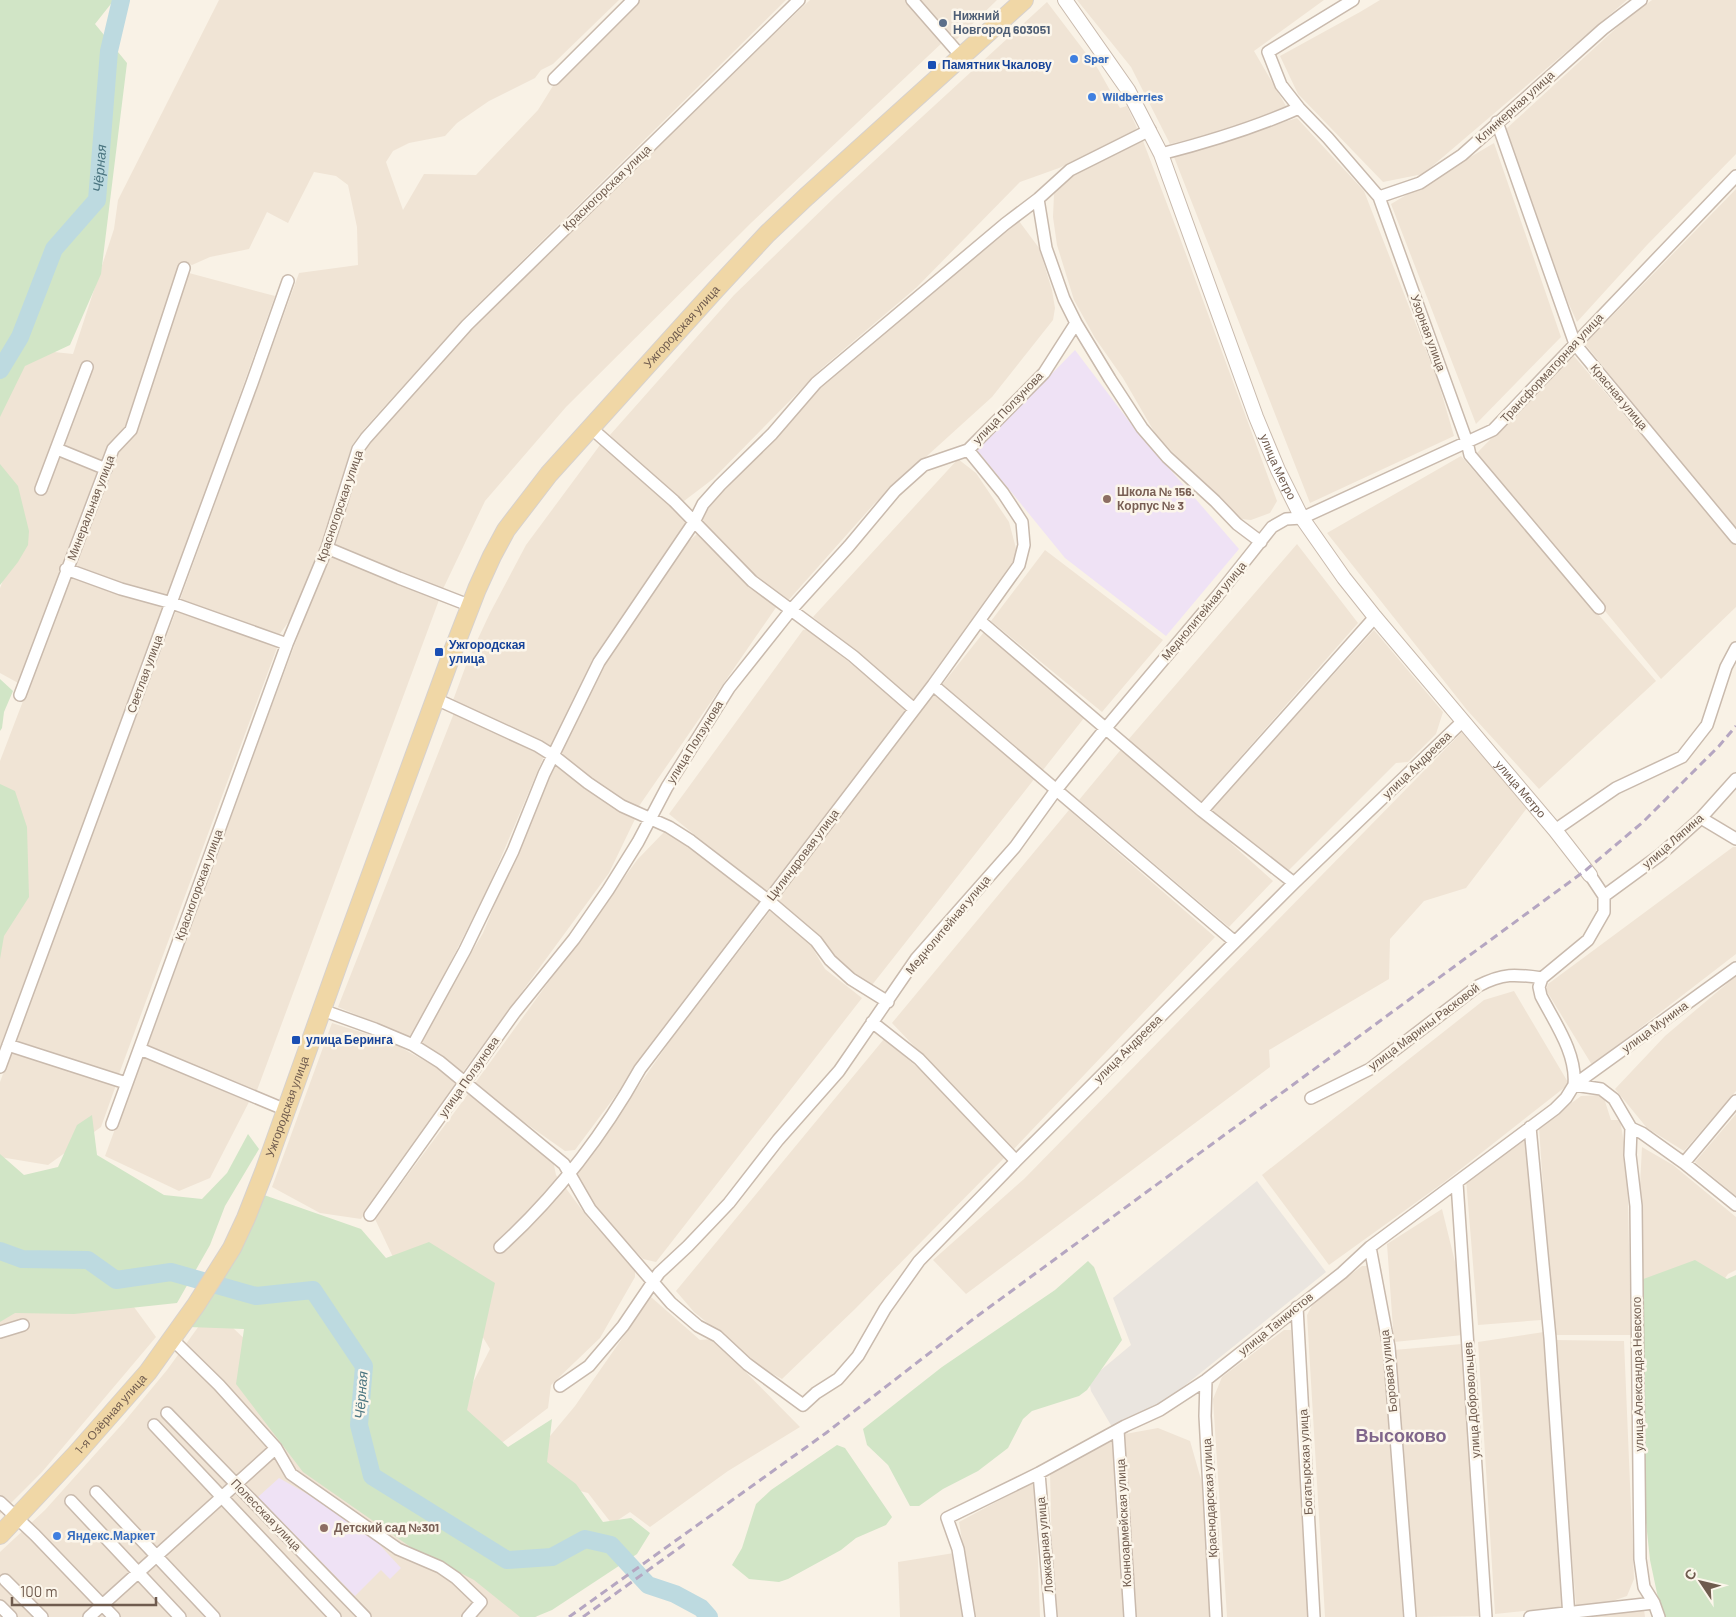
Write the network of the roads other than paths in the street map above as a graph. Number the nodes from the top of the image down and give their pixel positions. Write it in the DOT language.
graph roads {
  1 [pos="633,0"];
  2 [pos="799,0"];
  3 [pos="912,0"];
  4 [pos="1024,0"];
  5 [pos="1065,0"];
  6 [pos="1353,0"];
  7 [pos="1641,0"];
  8 [pos="961,56"];
  9 [pos="554,79"];
  10 [pos="1299,108"];
  11 [pos="1497,122"];
  12 [pos="1150,130"];
  13 [pos="1161,154"];
  14 [pos="1736,176"];
  15 [pos="1379,197"];
  16 [pos="1038,199"];
  17 [pos="184,268"];
  18 [pos="288,281"];
  19 [pos="1076,323"];
  20 [pos="1575,344"];
  21 [pos="87,367"];
  22 [pos="590,428"];
  23 [pos="1467,442"];
  24 [pos="56,449"];
  25 [pos="968,450"];
  26 [pos="106,469"];
  27 [pos="41,488"];
  28 [pos="1302,518"];
  29 [pos="694,522"];
  30 [pos="1736,538"];
  31 [pos="1261,542"];
  32 [pos="327,548"];
  33 [pos="66,569"];
  34 [pos="172,603"];
  35 [pos="471,606"];
  36 [pos="1599,608"];
  37 [pos="791,610"];
  38 [pos="1374,617"];
  39 [pos="980,621"];
  40 [pos="287,644"];
  41 [pos="1736,648"];
  42 [pos="933,685"];
  43 [pos="20,695"];
  44 [pos="436,699"];
  45 [pos="914,709"];
  46 [pos="1463,721"];
  47 [pos="1105,729"];
  48 [pos="554,756"];
  49 [pos="1736,779"];
  50 [pos="1056,790"];
  51 [pos="1202,811"];
  52 [pos="651,818"];
  53 [pos="1701,818"];
  54 [pos="1555,830"];
  55 [pos="1736,839"];
  56 [pos="1590,875"];
  57 [pos="1294,883"];
  58 [pos="1604,896"];
  59 [pos="769,901"];
  60 [pos="1235,942"];
  61 [pos="1736,968"];
  62 [pos="1542,978"];
  63 [pos="888,1002"];
  64 [pos="322,1010"];
  65 [pos="872,1022"];
  66 [pos="8,1045"];
  67 [pos="413,1045"];
  68 [pos="140,1049"];
  69 [pos="0,1066"];
  70 [pos="126,1083"];
  71 [pos="466,1083"];
  72 [pos="1574,1085"];
  73 [pos="1311,1098"];
  74 [pos="1736,1101"];
  75 [pos="286,1110"];
  76 [pos="112,1124"];
  77 [pos="1530,1127"];
  78 [pos="1631,1128"];
  79 [pos="1016,1161"];
  80 [pos="1684,1163"];
  81 [pos="569,1173"];
  82 [pos="1457,1183"];
  83 [pos="1736,1205"];
  84 [pos="370,1214"];
  85 [pos="500,1247"];
  86 [pos="1370,1247"];
  87 [pos="652,1281"];
  88 [pos="196,1305"];
  89 [pos="1298,1307"];
  90 [pos="23,1325"];
  91 [pos="0,1332"];
  92 [pos="172,1339"];
  93 [pos="1206,1380"];
  94 [pos="560,1386"];
  95 [pos="167,1413"];
  96 [pos="154,1426"];
  97 [pos="1118,1430"];
  98 [pos="276,1448"];
  99 [pos="1039,1473"];
  100 [pos="236,1484"];
  101 [pos="96,1492"];
  102 [pos="221,1497"];
  103 [pos="71,1501"];
  104 [pos="0,1502"];
  105 [pos="17,1518"];
  106 [pos="0,1535"];
  107 [pos="157,1555"];
  108 [pos="138,1572"];
  109 [pos="5,1580"];
  110 [pos="1654,1603"];
  111 [pos="102,1604"];
  112 [pos="0,1606"];
  113 [pos="1569,1615"];
  114 [pos="11,1617"];
  115 [pos="42,1617"];
  116 [pos="89,1617"];
  117 [pos="114,1617"];
  118 [pos="180,1617"];
  119 [pos="214,1617"];
  120 [pos="335,1617"];
  121 [pos="364,1617"];
  122 [pos="468,1617"];
  123 [pos="969,1617"];
  124 [pos="1051,1617"];
  125 [pos="1130,1617"];
  126 [pos="1216,1617"];
  127 [pos="1314,1617"];
  128 [pos="1410,1617"];
  129 [pos="1486,1617"];
  130 [pos="1530,1617"];
  131 [pos="1659,1617"];
  1 -- 9 [label="street"];
  2 -- 32 [label="street, Красногорская улица"];
  3 -- 8 [label="street"];
  4 -- 8 [label="main road, Ужгородская улица"];
  5 -- 12 [label="street, улица Метро"];
  6 -- 10 [label="street, Узорная улица"];
  7 -- 11 [label="street, Клинкерная улица"];
  8 -- 22 [label="main road, Ужгородская улица"];
  10 -- 13 [label="street"];
  10 -- 15 [label="street, Узорная улица"];
  11 -- 15 [label="street, Клинкерная улица"];
  11 -- 20 [label="street, Красная улица"];
  12 -- 13 [label="street, улица Метро"];
  12 -- 16 [label="street"];
  13 -- 28 [label="street, улица Метро"];
  14 -- 20 [label="street, Трансформаторная улица"];
  15 -- 23 [label="street, Узорная улица"];
  16 -- 19 [label="street"];
  16 -- 29 [label="street"];
  17 -- 26 [label="street, Минеральная улица"];
  18 -- 34 [label="street, Светлая улица"];
  19 -- 25 [label="street, улица Ползунова"];
  19 -- 31 [label="street"];
  20 -- 23 [label="street, Трансформаторная улица"];
  20 -- 30 [label="street, Красная улица"];
  21 -- 24 [label="street"];
  22 -- 29 [label="street"];
  22 -- 35 [label="main road, Ужгородская улица"];
  23 -- 28 [label="street, Трансформаторная улица"];
  23 -- 36 [label="street, Узорная улица"];
  24 -- 26 [label="street"];
  24 -- 27 [label="street"];
  25 -- 37 [label="street, улица Ползунова"];
  25 -- 39 [label="street, Цилиндровая улица"];
  26 -- 33 [label="street, Минеральная улица"];
  28 -- 31 [label="street, Меднолитейная улица"];
  28 -- 38 [label="street, улица Метро"];
  29 -- 37 [label="street"];
  29 -- 48 [label="street"];
  31 -- 47 [label="street, Меднолитейная улица"];
  32 -- 35 [label="street"];
  32 -- 40 [label="street, Красногорская улица"];
  33 -- 34 [label="street"];
  33 -- 43 [label="street, Минеральная улица"];
  34 -- 40 [label="street"];
  34 -- 66 [label="street, Светлая улица"];
  35 -- 44 [label="main road, Ужгородская улица"];
  37 -- 45 [label="street"];
  37 -- 52 [label="street, улица Ползунова"];
  38 -- 46 [label="street, улица Метро"];
  38 -- 51 [label="street"];
  39 -- 42 [label="street, Цилиндровая улица"];
  39 -- 47 [label="street"];
  40 -- 68 [label="street, Красногорская улица"];
  41 -- 54 [label="street"];
  42 -- 45 [label="street, Цилиндровая улица"];
  42 -- 50 [label="street"];
  44 -- 48 [label="street"];
  44 -- 64 [label="main road, Ужгородская улица"];
  45 -- 59 [label="street, Цилиндровая улица"];
  46 -- 54 [label="street, улица Метро"];
  46 -- 57 [label="street, улица Андреева"];
  47 -- 50 [label="street, Меднолитейная улица"];
  47 -- 51 [label="street"];
  48 -- 52 [label="street"];
  48 -- 67 [label="street"];
  49 -- 53 [label="street, улица Ляпина"];
  50 -- 60 [label="street"];
  50 -- 63 [label="street, Меднолитейная улица"];
  51 -- 57 [label="street"];
  52 -- 59 [label="street"];
  52 -- 71 [label="street, улица Ползунова"];
  53 -- 55 [label="street"];
  53 -- 58 [label="street, улица Ляпина"];
  54 -- 56 [label="street, улица Метро"];
  56 -- 58 [label="street"];
  57 -- 60 [label="street, улица Андреева"];
  58 -- 62 [label="street"];
  59 -- 63 [label="street"];
  59 -- 81 [label="street, Цилиндровая улица"];
  60 -- 79 [label="street, улица Андреева"];
  61 -- 72 [label="street, улица Мунина"];
  62 -- 72 [label="street"];
  62 -- 73 [label="street, улица Марины Расковой"];
  63 -- 65 [label="street, Меднолитейная улица"];
  64 -- 67 [label="street"];
  64 -- 75 [label="main road, Ужгородская улица"];
  65 -- 79 [label="street"];
  65 -- 87 [label="street, Меднолитейная улица"];
  66 -- 69 [label="street, Светлая улица"];
  66 -- 70 [label="street"];
  67 -- 71 [label="street"];
  68 -- 70 [label="street, Красногорская улица"];
  68 -- 75 [label="street"];
  70 -- 76 [label="street, Красногорская улица"];
  71 -- 81 [label="street"];
  71 -- 84 [label="street, улица Ползунова"];
  72 -- 77 [label="street, улица Танкистов"];
  72 -- 78 [label="street"];
  74 -- 80 [label="street"];
  75 -- 88 [label="main road, Ужгородская улица"];
  77 -- 82 [label="street, улица Танкистов"];
  77 -- 113 [label="street"];
  78 -- 80 [label="street"];
  78 -- 110 [label="street, улица Александра Невского"];
  79 -- 87 [label="street, улица Андреева"];
  80 -- 83 [label="street"];
  81 -- 85 [label="street, Цилиндровая улица"];
  81 -- 87 [label="street"];
  82 -- 86 [label="street, улица Танкистов"];
  82 -- 129 [label="street, улица Добровольцев"];
  86 -- 89 [label="street, улица Танкистов"];
  86 -- 128 [label="street, Боровая улица"];
  87 -- 94 [label="street, Меднолитейная улица"];
  88 -- 92 [label="main road, 1-я Озёрная улица"];
  89 -- 93 [label="street, улица Танкистов"];
  89 -- 127 [label="street, Богатырская улица"];
  90 -- 91 [label="street"];
  92 -- 98 [label="street"];
  92 -- 105 [label="main road, 1-я Озёрная улица"];
  93 -- 97 [label="street, улица Танкистов"];
  93 -- 126 [label="street, Краснодарская улица"];
  95 -- 100 [label="street, Полесская улица"];
  96 -- 102 [label="street, Полесская улица"];
  97 -- 99 [label="street, улица Танкистов"];
  97 -- 125 [label="street, Конноармейская улица"];
  98 -- 100 [label="street"];
  98 -- 122 [label="street"];
  99 -- 123 [label="street, улица Танкистов"];
  99 -- 124 [label="street, Ложкарная улица"];
  100 -- 102 [label="street"];
  100 -- 121 [label="street, Полесская улица"];
  101 -- 107 [label="street"];
  102 -- 107 [label="street"];
  102 -- 120 [label="street, Полесская улица"];
  103 -- 108 [label="street"];
  104 -- 105 [label="street"];
  105 -- 106 [label="main road, 1-я Озёрная улица"];
  105 -- 111 [label="street"];
  107 -- 108 [label="street"];
  107 -- 119 [label="street"];
  108 -- 111 [label="street"];
  108 -- 118 [label="street"];
  109 -- 115 [label="street"];
  110 -- 113 [label="street"];
  110 -- 131 [label="street, улица Александра Невского"];
  111 -- 116 [label="street"];
  111 -- 117 [label="street"];
  112 -- 114 [label="street"];
  113 -- 130 [label="street"];
}
